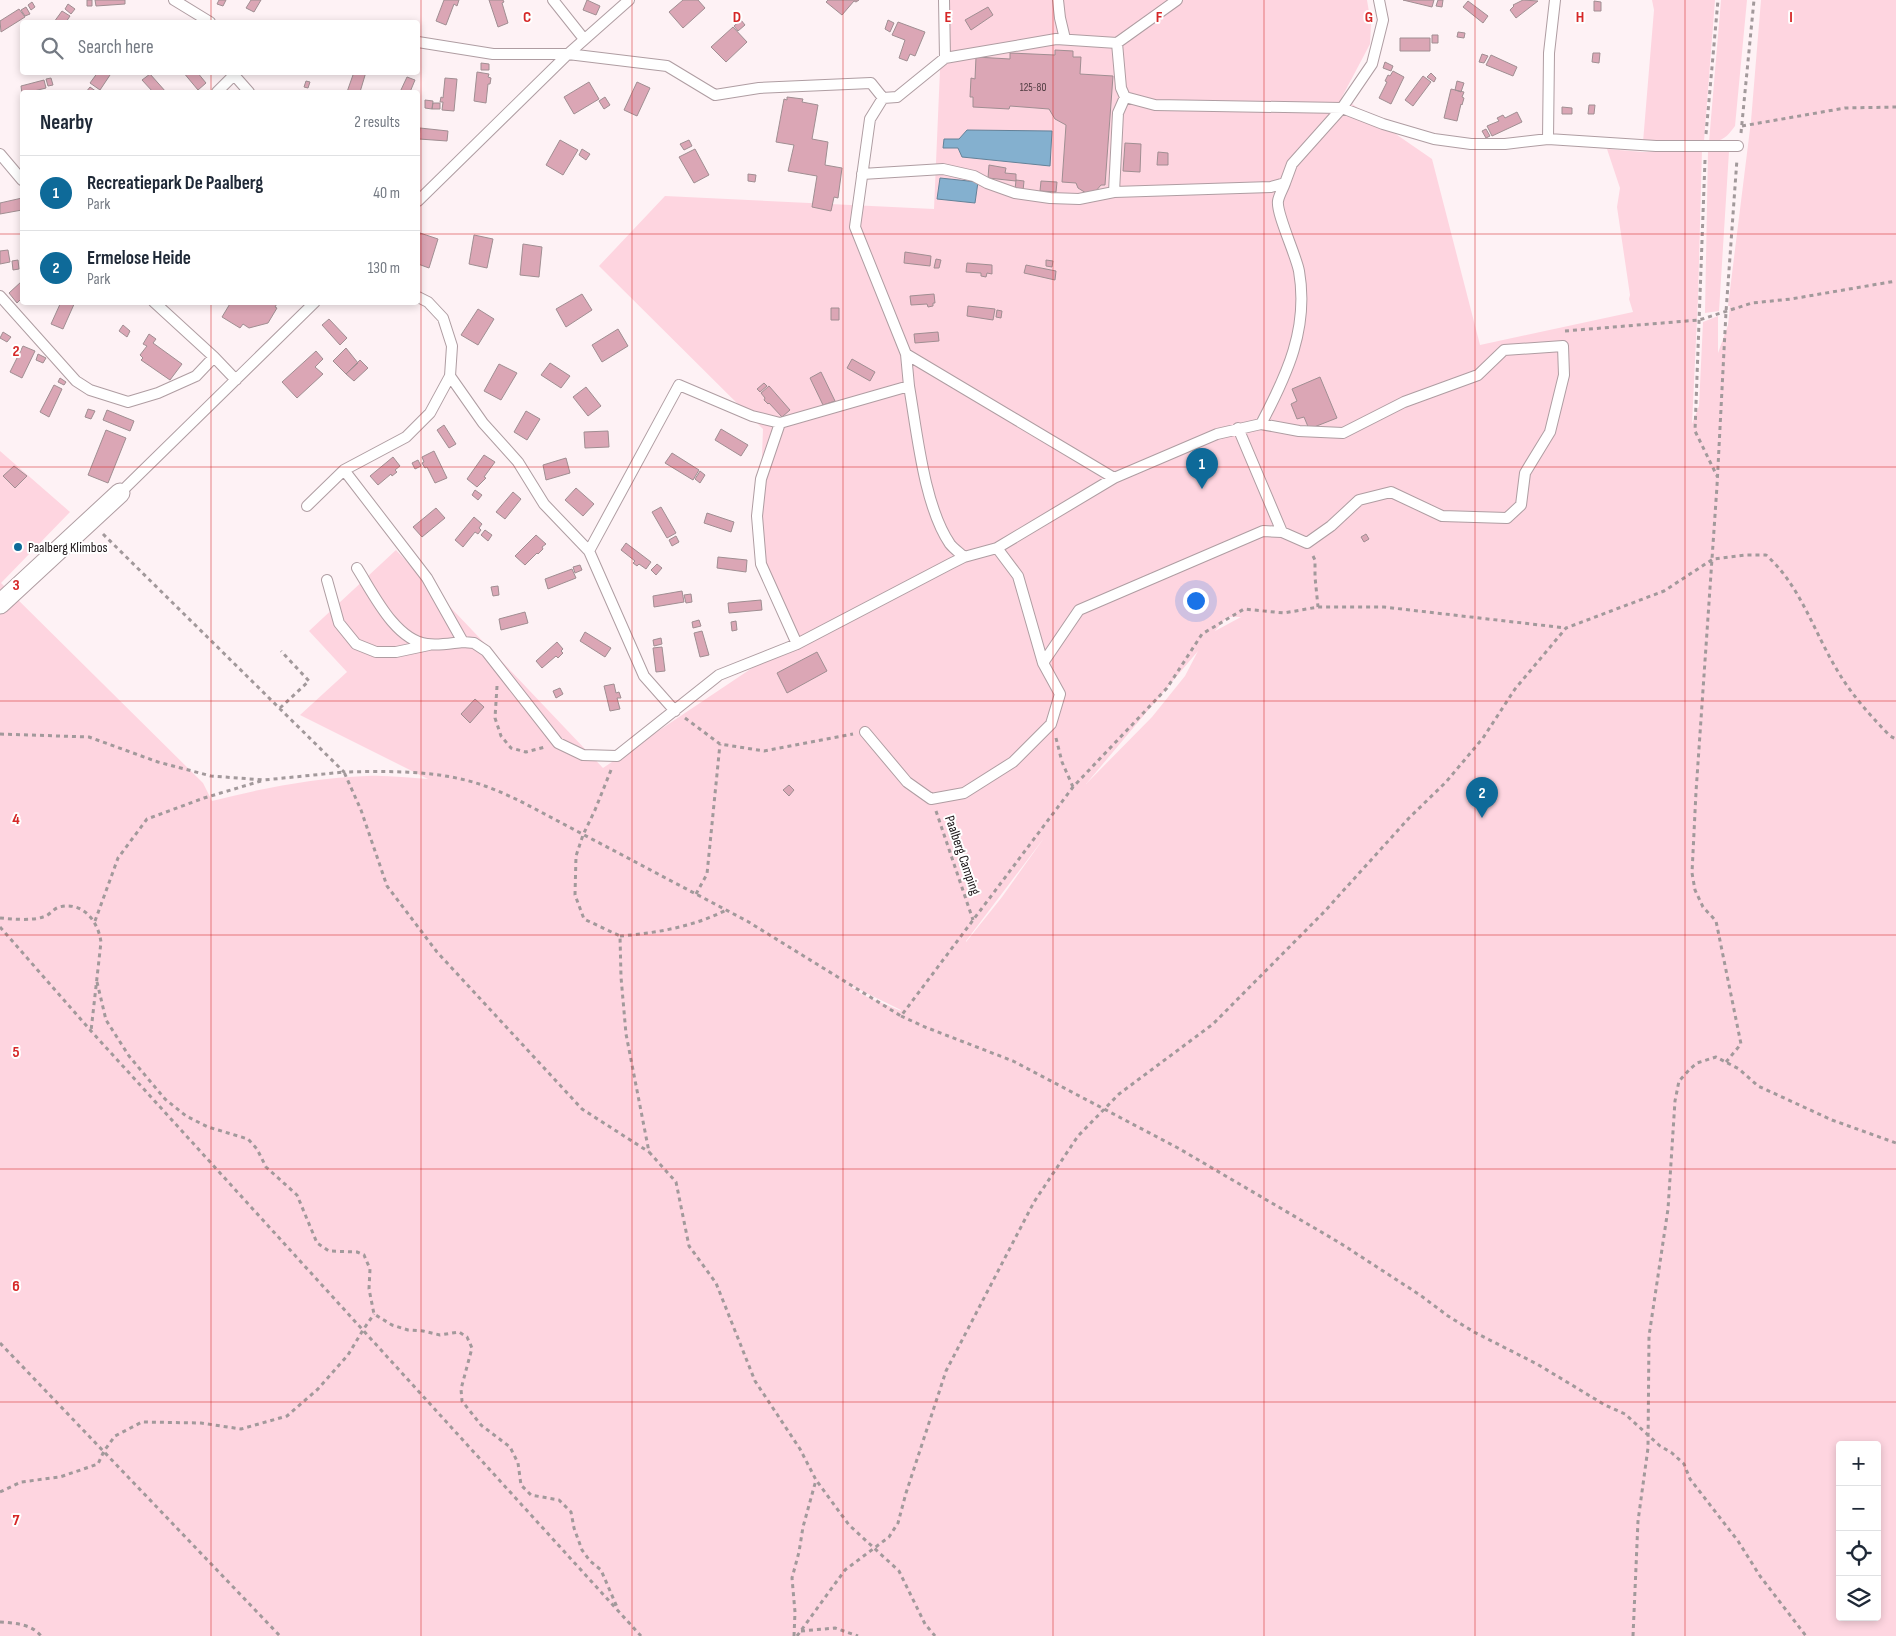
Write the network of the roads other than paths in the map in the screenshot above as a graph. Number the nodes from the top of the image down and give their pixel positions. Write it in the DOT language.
graph roads {
  1 [pos="174,0"];
  2 [pos="554,0"];
  3 [pos="629,0"];
  4 [pos="944,0"];
  5 [pos="1058,0"];
  6 [pos="1177,0"];
  7 [pos="1380,0"];
  8 [pos="1555,0"];
  9 [pos="207,20"];
  10 [pos="584,39"];
  11 [pos="1065,39"];
  12 [pos="420,42"];
  13 [pos="1117,43"];
  14 [pos="568,54"];
  15 [pos="946,58"];
  16 [pos="233,75"];
  17 [pos="235,75"];
  18 [pos="219,90"];
  19 [pos="247,90"];
  20 [pos="1126,96"];
  21 [pos="883,98"];
  22 [pos="1342,108"];
  23 [pos="1548,139"];
  24 [pos="1738,146"];
  25 [pos="0,154"];
  26 [pos="862,174"];
  27 [pos="20,178"];
  28 [pos="1285,183"];
  29 [pos="1114,192"];
  30 [pos="420,199"];
  31 [pos="0,296"];
  32 [pos="420,298"];
  33 [pos="157,305"];
  34 [pos="313,305"];
  35 [pos="906,354"];
  36 [pos="214,357"];
  37 [pos="450,376"];
  38 [pos="236,380"];
  39 [pos="909,386"];
  40 [pos="780,424"];
  41 [pos="1261,424"];
  42 [pos="1238,428"];
  43 [pos="344,470"];
  44 [pos="1114,478"];
  45 [pos="120,493"];
  46 [pos="307,506"];
  47 [pos="1282,532"];
  48 [pos="997,548"];
  49 [pos="589,551"];
  50 [pos="964,557"];
  51 [pos="357,568"];
  52 [pos="327,580"];
  53 [pos="0,604"];
  54 [pos="463,642"];
  55 [pos="797,644"];
  56 [pos="429,645"];
  57 [pos="1043,664"];
  58 [pos="675,710"];
  59 [pos="865,732"];
  1 -- 9 [label="lane"];
  2 -- 10 [label="lane"];
  3 -- 10 [label="lane"];
  4 -- 15 [label="lane"];
  5 -- 11 [label="lane"];
  6 -- 13 [label="lane"];
  7 -- 22 [label="lane"];
  8 -- 23 [label="lane"];
  10 -- 14 [label="lane"];
  11 -- 13 [label="lane"];
  11 -- 15 [label="lane"];
  12 -- 14 [label="lane"];
  13 -- 20 [label="lane"];
  14 -- 21 [label="lane"];
  14 -- 30 [label="lane"];
  15 -- 21 [label="lane"];
  16 -- 18 [label="lane"];
  17 -- 19 [label="lane"];
  20 -- 22 [label="lane"];
  20 -- 29 [label="lane"];
  21 -- 26 [label="lane"];
  22 -- 23 [label="lane"];
  22 -- 28 [label="lane"];
  23 -- 24 [label="lane"];
  25 -- 27 [label="lane"];
  26 -- 29 [label="lane"];
  26 -- 35 [label="lane"];
  28 -- 29 [label="lane"];
  28 -- 41 [label="lane"];
  31 -- 36 [label="lane"];
  32 -- 37 [label="lane"];
  33 -- 36 [label="lane"];
  34 -- 38 [label="lane"];
  35 -- 39 [label="lane"];
  35 -- 44 [label="lane"];
  36 -- 38 [label="lane"];
  37 -- 43 [label="lane"];
  37 -- 49 [label="lane"];
  38 -- 45 [label="lane"];
  39 -- 40 [label="lane"];
  39 -- 50 [label="lane"];
  40 -- 49 [label="lane"];
  40 -- 55 [label="lane"];
  41 -- 42 [label="lane"];
  41 -- 47 [label="lane"];
  42 -- 44 [label="lane"];
  42 -- 47 [label="lane"];
  43 -- 46 [label="lane"];
  43 -- 54 [label="lane"];
  44 -- 48 [label="lane"];
  45 -- 53 [label="street"];
  47 -- 57 [label="lane"];
  48 -- 50 [label="lane"];
  48 -- 57 [label="lane"];
  49 -- 58 [label="lane"];
  50 -- 55 [label="lane"];
  51 -- 56 [label="lane"];
  52 -- 56 [label="lane"];
  54 -- 56 [label="lane"];
  54 -- 58 [label="lane"];
  55 -- 58 [label="lane"];
  57 -- 59 [label="lane"];
}
